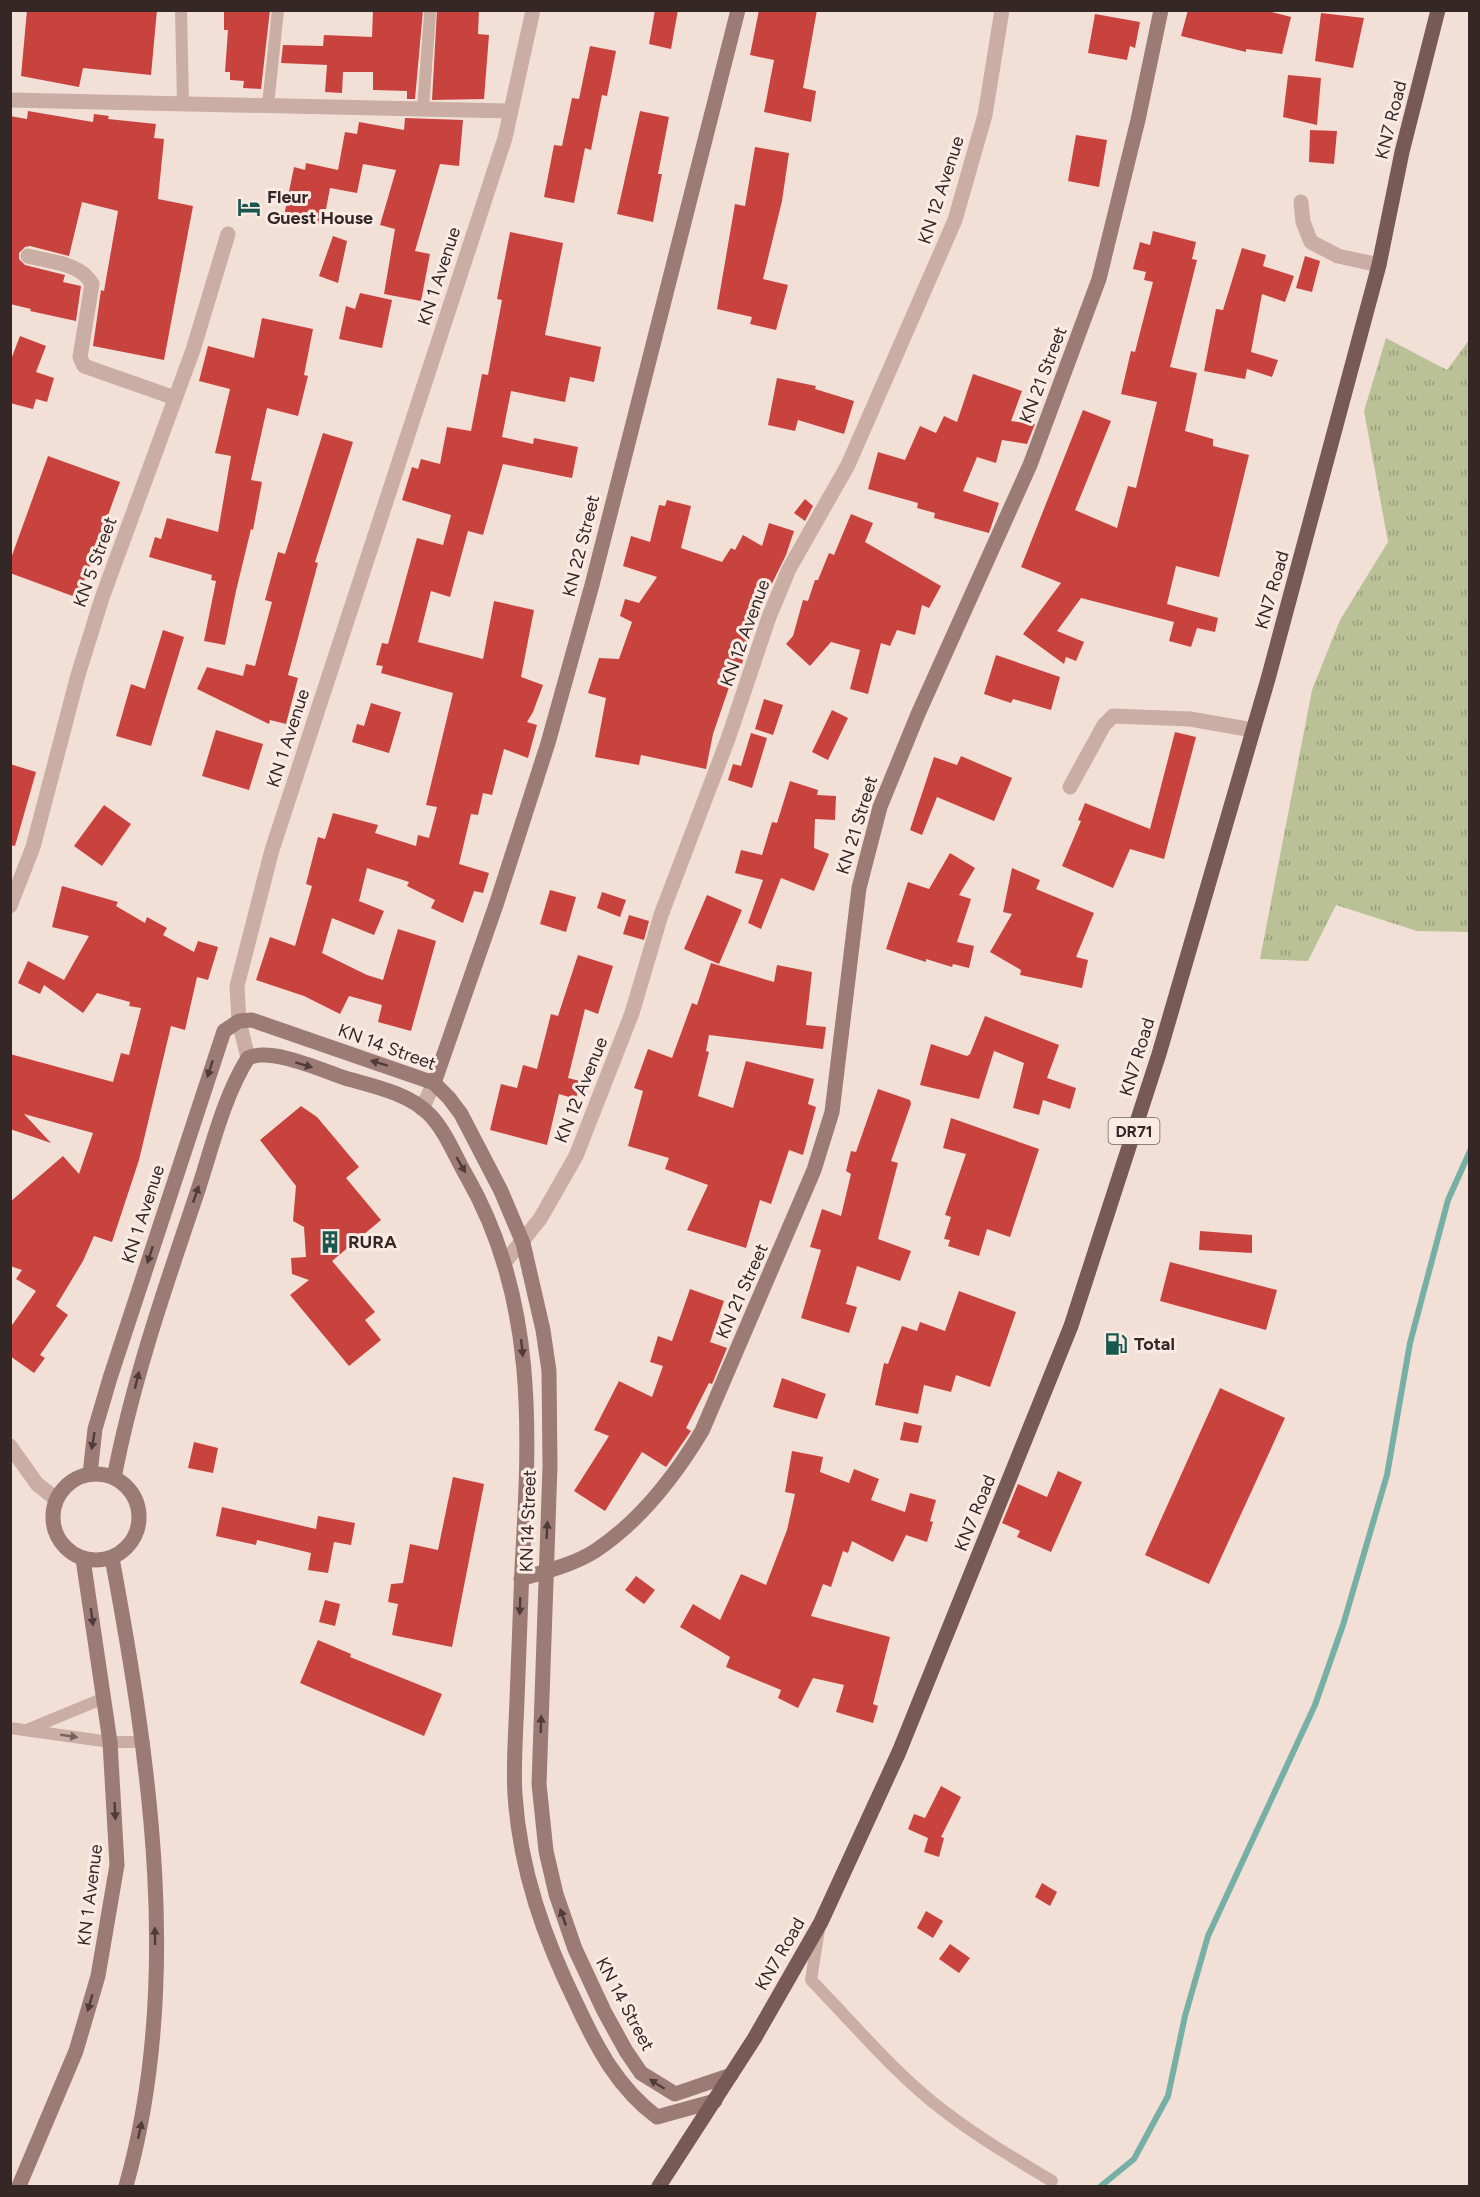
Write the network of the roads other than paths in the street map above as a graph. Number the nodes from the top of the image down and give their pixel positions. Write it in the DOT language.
graph roads {
  1 [pos="182,10"];
  2 [pos="278,10"];
  3 [pos="533,10"];
  4 [pos="738,10"];
  5 [pos="1002,10"];
  6 [pos="1161,10"];
  7 [pos="1438,10"];
  8 [pos="430,14"];
  9 [pos="10,100"];
  10 [pos="183,104"];
  11 [pos="268,105"];
  12 [pos="423,108"];
  13 [pos="511,111"];
  14 [pos="1300,202"];
  15 [pos="228,234"];
  16 [pos="28,256"];
  17 [pos="1379,265"];
  18 [pos="175,398"];
  19 [pos="1253,730"];
  20 [pos="1070,787"];
  21 [pos="10,906"];
  22 [pos="239,1021"];
  23 [pos="248,1058"];
  24 [pos="434,1083"];
  25 [pos="422,1109"];
  26 [pos="523,1244"];
  27 [pos="505,1262"];
  28 [pos="10,1446"];
  29 [pos="90,1474"];
  30 [pos="114,1478"];
  31 [pos="56,1499"];
  32 [pos="112,1558"];
  33 [pos="83,1559"];
  34 [pos="545,1572"];
  35 [pos="521,1579"];
  36 [pos="104,1698"];
  37 [pos="10,1728"];
  38 [pos="28,1729"];
  39 [pos="110,1742"];
  40 [pos="144,1742"];
  41 [pos="821,1922"];
  42 [pos="731,2075"];
  43 [pos="715,2101"];
  44 [pos="1052,2181"];
  45 [pos="19,2187"];
  46 [pos="126,2187"];
  47 [pos="659,2187"];
  1 -- 10 [label="lane"];
  2 -- 11 [label="lane"];
  3 -- 13 [label="street, KN 1 Avenue"];
  4 -- 24 [label="street, KN 22 Street"];
  5 -- 26 [label="street, KN 12 Avenue"];
  6 -- 34 [label="street, KN 21 Street"];
  7 -- 17 [label="main road, KN7 Road / DR71"];
  8 -- 12 [label="lane"];
  9 -- 10 [label="street"];
  10 -- 11 [label="street"];
  11 -- 12 [label="street"];
  12 -- 13 [label="street"];
  13 -- 22 [label="street, KN 1 Avenue"];
  14 -- 17 [label="street"];
  15 -- 18 [label="street, KN 5 Street"];
  16 -- 18 [label="street"];
  17 -- 19 [label="main road, KN7 Road / DR71"];
  18 -- 21 [label="street, KN 5 Street"];
  19 -- 20 [label="street"];
  19 -- 41 [label="main road, KN7 Road / DR71"];
  22 -- 23 [label="street"];
  24 -- 22 [label="street, KN 14 Street, one-way"];
  22 -- 29 [label="street, KN 1 Avenue, one-way"];
  23 -- 25 [label="street, KN 14 Street, one-way"];
  30 -- 23 [label="street, one-way"];
  24 -- 25 [label="street"];
  24 -- 26 [label="street, KN 14 Street"];
  25 -- 27 [label="street, KN 14 Street, one-way"];
  26 -- 27 [label="street, KN 12 Avenue"];
  34 -- 26 [label="street, KN 14 Street, one-way"];
  27 -- 35 [label="street, KN 14 Street, one-way"];
  28 -- 31 [label="street"];
  29 -- 30 [label="street"];
  29 -- 31 [label="street"];
  30 -- 32 [label="street"];
  31 -- 33 [label="street"];
  32 -- 33 [label="street"];
  32 -- 40 [label="street"];
  33 -- 36 [label="street, KN 1 Avenue, one-way"];
  34 -- 35 [label="street, KN 21 Street"];
  42 -- 34 [label="street, KN 14 Street, one-way"];
  35 -- 43 [label="street, KN 14 Street, one-way"];
  36 -- 38 [label="lane"];
  36 -- 39 [label="street, KN 1 Avenue"];
  37 -- 38 [label="lane"];
  38 -- 39 [label="lane, one-way"];
  39 -- 40 [label="lane"];
  39 -- 45 [label="street, KN 1 Avenue, one-way"];
  46 -- 40 [label="street, one-way"];
  41 -- 42 [label="main road, KN7 Road / DR71"];
  41 -- 44 [label="lane"];
  42 -- 43 [label="main road, KN7 Road / DR71"];
  43 -- 47 [label="main road, KN7 Road / DR71"];
}
